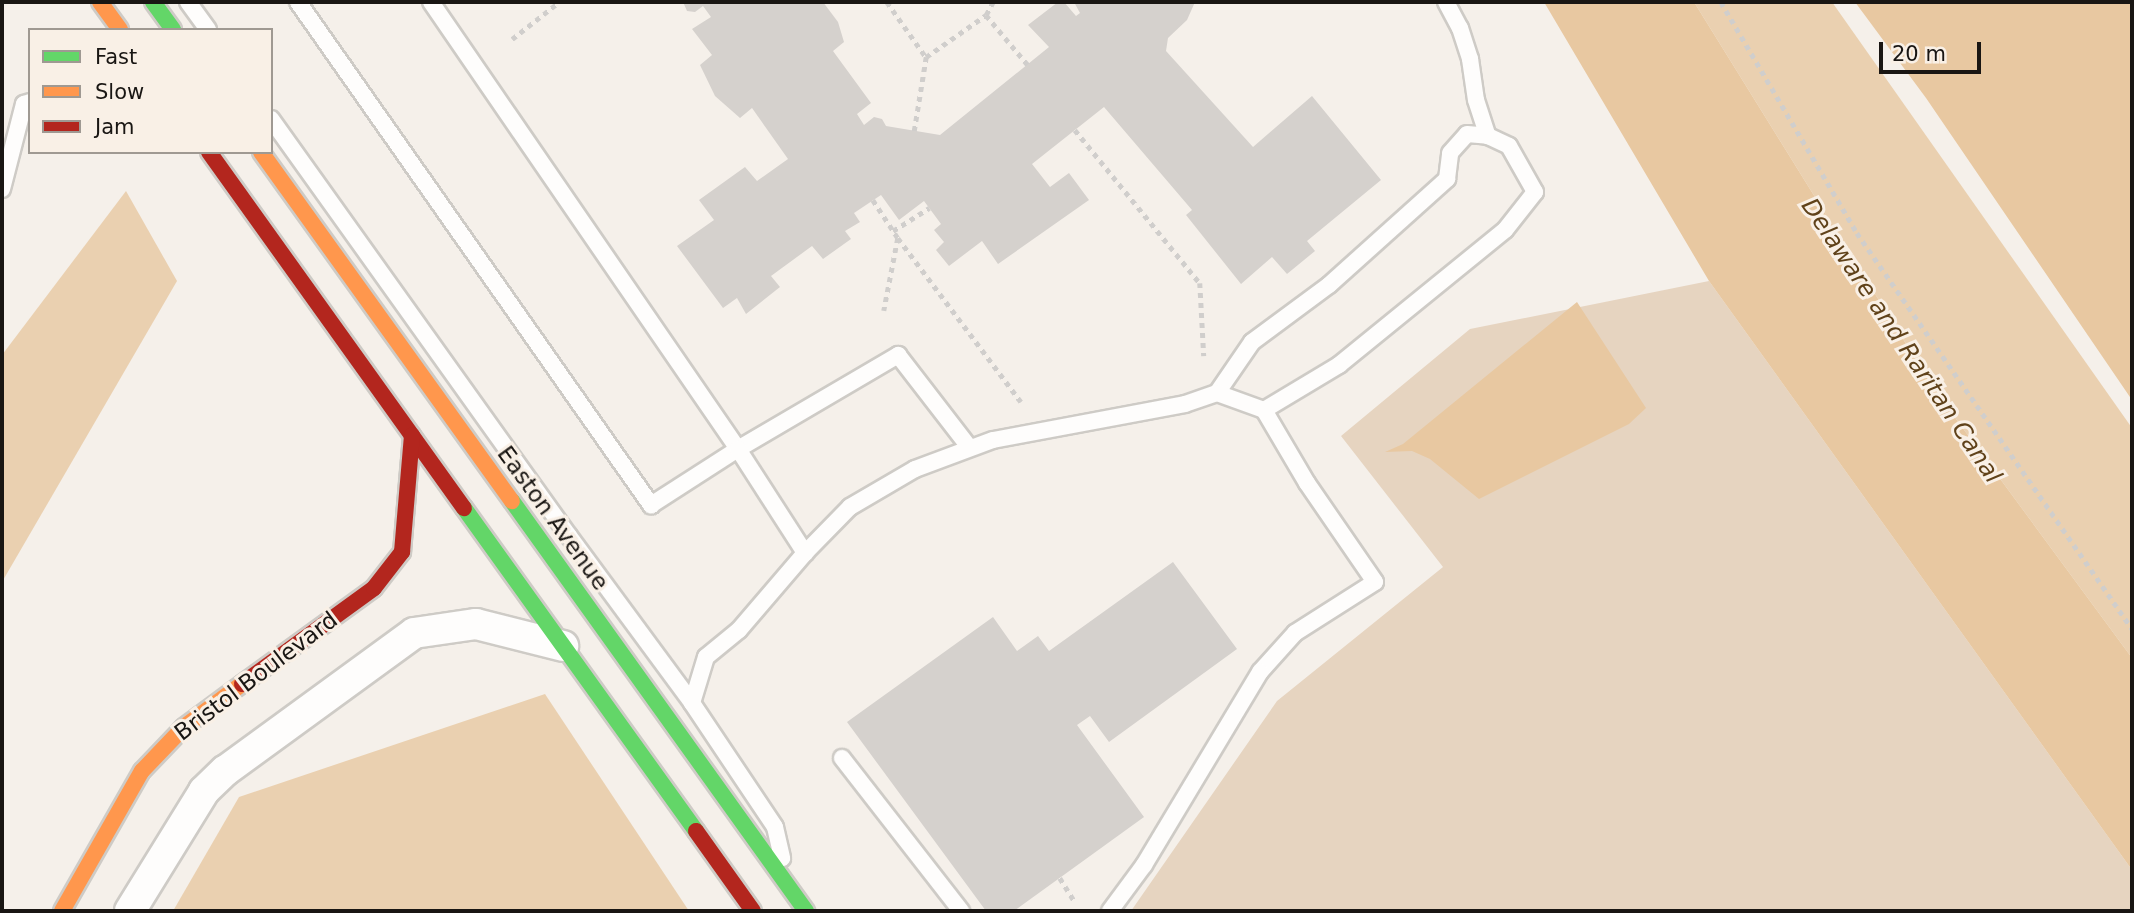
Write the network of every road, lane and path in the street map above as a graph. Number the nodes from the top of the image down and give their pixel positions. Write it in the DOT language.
graph roads {
  1 [pos="100,2"];
  2 [pos="153,2"];
  3 [pos="188,2"];
  4 [pos="298,2"];
  5 [pos="431,2"];
  6 [pos="559,2"];
  7 [pos="887,2"];
  8 [pos="993,2"];
  9 [pos="1446,2"];
  10 [pos="1721,2"];
  11 [pos="986,15"];
  12 [pos="119,28"];
  13 [pos="172,28"];
  14 [pos="207,28"];
  15 [pos="512,39"];
  16 [pos="926,57"];
  17 [pos="1028,65"];
  18 [pos="28,103"];
  19 [pos="273,122"];
  20 [pos="1075,130"];
  21 [pos="914,131"];
  22 [pos="1488,136"];
  23 [pos="210,154"];
  24 [pos="262,154"];
  25 [pos="2,189"];
  26 [pos="873,200"];
  27 [pos="929,208"];
  28 [pos="893,231"];
  29 [pos="898,237"];
  30 [pos="884,311"];
  31 [pos="1204,356"];
  32 [pos="1217,393"];
  33 [pos="1021,402"];
  34 [pos="1264,410"];
  35 [pos="412,435"];
  36 [pos="969,447"];
  37 [pos="738,449"];
  38 [pos="805,553"];
  39 [pos="2132,629"];
  40 [pos="563,646"];
  41 [pos="692,703"];
  42 [pos="842,758"];
  43 [pos="1060,878"];
  44 [pos="789,886"];
  45 [pos="1075,902"];
  46 [pos="62,911"];
  47 [pos="130,911"];
  48 [pos="753,911"];
  49 [pos="806,911"];
  50 [pos="961,911"];
  51 [pos="1111,911"];
  1 -- 12 [label="main road"];
  2 -- 13 [label="main road"];
  3 -- 14 [label="lane"];
  4 -- 37 [label="lane"];
  5 -- 37 [label="lane"];
  6 -- 15 [label="path"];
  7 -- 16 [label="path"];
  8 -- 11 [label="path"];
  9 -- 22 [label="lane"];
  10 -- 39 [label="path"];
  11 -- 16 [label="path"];
  11 -- 17 [label="path"];
  16 -- 21 [label="path"];
  18 -- 25 [label="lane"];
  19 -- 41 [label="lane"];
  20 -- 31 [label="path"];
  22 -- 32 [label="lane"];
  22 -- 34 [label="lane"];
  23 -- 35 [label="main road"];
  24 -- 44 [label="main road, Easton Avenue"];
  26 -- 28 [label="path"];
  27 -- 28 [label="path"];
  28 -- 29 [label="path"];
  29 -- 30 [label="path"];
  29 -- 33 [label="path"];
  32 -- 34 [label="lane"];
  32 -- 36 [label="lane"];
  34 -- 51 [label="lane"];
  35 -- 40 [label="main road"];
  35 -- 46 [label="main road, Bristol Boulevard"];
  36 -- 37 [label="lane"];
  36 -- 38 [label="lane"];
  37 -- 38 [label="lane"];
  38 -- 41 [label="lane"];
  40 -- 47 [label="street"];
  40 -- 48 [label="main road"];
  41 -- 44 [label="lane"];
  42 -- 50 [label="lane"];
  43 -- 45 [label="path"];
  44 -- 49 [label="main road, Easton Avenue"];
}
